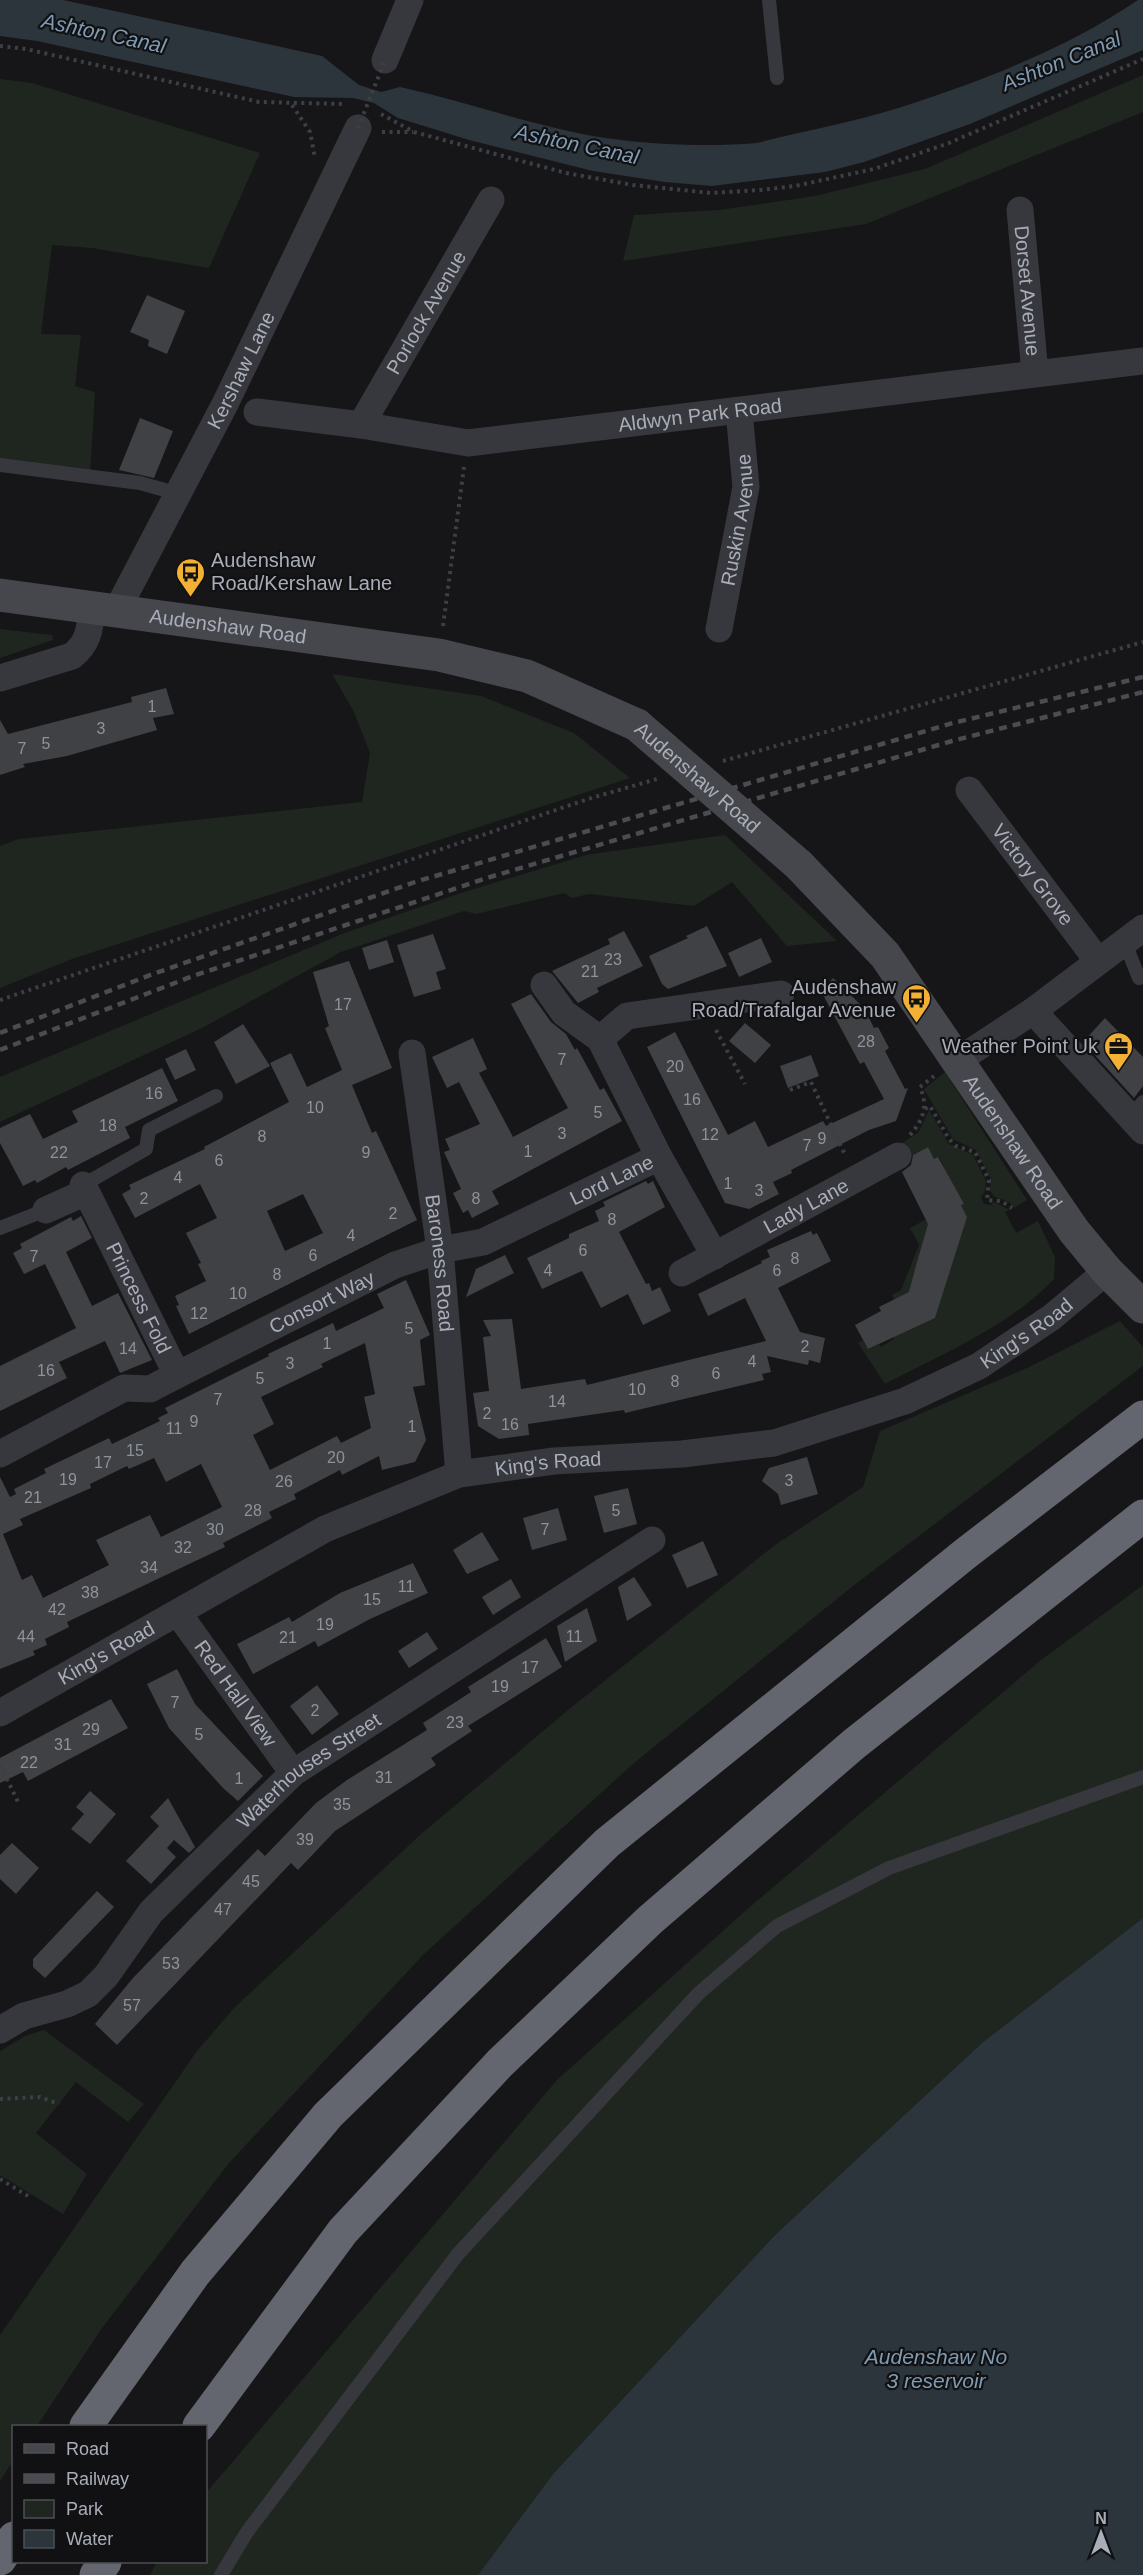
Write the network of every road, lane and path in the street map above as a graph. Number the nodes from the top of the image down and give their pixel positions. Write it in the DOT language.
graph roads {
  1 [pos="410,0"];
  2 [pos="769,0"];
  3 [pos="0,46"];
  4 [pos="1143,59"];
  5 [pos="386,60"];
  6 [pos="777,78"];
  7 [pos="292,105"];
  8 [pos="363,112"];
  9 [pos="316,164"];
  10 [pos="491,200"];
  11 [pos="1020,210"];
  12 [pos="1143,361"];
  13 [pos="1035,373"];
  14 [pos="740,411"];
  15 [pos="257,412"];
  16 [pos="361,425"];
  17 [pos="468,443"];
  18 [pos="0,465"];
  19 [pos="179,494"];
  20 [pos="0,595"];
  21 [pos="105,609"];
  22 [pos="719,628"];
  23 [pos="1143,642"];
  24 [pos="439,656"];
  25 [pos="0,678"];
  26 [pos="713,764"];
  27 [pos="668,776"];
  28 [pos="969,790"];
  29 [pos="1134,935"];
  30 [pos="1098,961"];
  31 [pos="1139,978"];
  32 [pos="544,985"];
  33 [pos="781,994"];
  34 [pos="0,1000"];
  35 [pos="704,1005"];
  36 [pos="1033,1011"];
  37 [pos="600,1039"];
  38 [pos="412,1053"];
  39 [pos="957,1060"];
  40 [pos="746,1084"];
  41 [pos="790,1090"];
  42 [pos="216,1095"];
  43 [pos="925,1109"];
  44 [pos="1139,1117"];
  45 [pos="899,1148"];
  46 [pos="659,1157"];
  47 [pos="858,1179"];
  48 [pos="85,1188"];
  49 [pos="1012,1208"];
  50 [pos="45,1210"];
  51 [pos="0,1228"];
  52 [pos="440,1250"];
  53 [pos="715,1256"];
  54 [pos="682,1273"];
  55 [pos="1113,1277"];
  56 [pos="1143,1307"];
  57 [pos="206,1362"];
  58 [pos="177,1375"];
  59 [pos="1143,1417"];
  60 [pos="0,1454"];
  61 [pos="459,1474"];
  62 [pos="1143,1516"];
  63 [pos="651,1540"];
  64 [pos="178,1613"];
  65 [pos="0,1713"];
  66 [pos="0,1765"];
  67 [pos="294,1773"];
  68 [pos="1143,1777"];
  69 [pos="19,1804"];
  70 [pos="0,2030"];
  71 [pos="0,2099"];
  72 [pos="59,2104"];
  73 [pos="0,2179"];
  74 [pos="28,2196"];
  75 [pos="87,2425"];
  76 [pos="200,2425"];
  77 [pos="12,2541"];
  78 [pos="0,2559"];
  79 [pos="221,2575"];
  1 -- 5 [label="street"];
  2 -- 6 [label="lane"];
  3 -- 7 [label="path"];
  4 -- 8 [label="path"];
  5 -- 8 [label="path, bridge"];
  7 -- 8 [label="path"];
  7 -- 9 [label="path"];
  8 -- 19 [label="street, Kershaw Lane"];
  10 -- 16 [label="street, Porlock Avenue"];
  11 -- 13 [label="street, Dorset Avenue"];
  12 -- 13 [label="street, Aldwyn Park Road"];
  13 -- 14 [label="street, Aldwyn Park Road"];
  14 -- 17 [label="street, Aldwyn Park Road"];
  14 -- 22 [label="street, Ruskin Avenue"];
  15 -- 16 [label="street, Aldwyn Park Road"];
  16 -- 17 [label="street, Aldwyn Park Road"];
  17 -- 24 [label="path"];
  18 -- 19 [label="lane"];
  19 -- 21 [label="street, Kershaw Lane"];
  20 -- 21 [label="main road, Audenshaw Road"];
  21 -- 24 [label="main road, Audenshaw Road"];
  21 -- 25 [label="street, Kershaw Lane"];
  23 -- 26 [label="path"];
  24 -- 39 [label="main road, Audenshaw Road, bridge"];
  27 -- 34 [label="path"];
  28 -- 30 [label="street, Victory Grove"];
  29 -- 30 [label="street"];
  29 -- 31 [label="lane"];
  30 -- 36 [label="street"];
  32 -- 37 [label="street, Lord Lane"];
  33 -- 35 [label="street"];
  35 -- 37 [label="street"];
  35 -- 40 [label="path"];
  36 -- 39 [label="street"];
  36 -- 44 [label="street"];
  37 -- 46 [label="street, Lord Lane"];
  38 -- 52 [label="street, Baroness Road"];
  39 -- 43 [label="path"];
  39 -- 55 [label="main road, Audenshaw Road"];
  41 -- 47 [label="path"];
  42 -- 48 [label="lane"];
  43 -- 45 [label="path"];
  43 -- 49 [label="path"];
  45 -- 47 [label="street, Lady Lane"];
  46 -- 52 [label="street, Lord Lane"];
  46 -- 53 [label="street"];
  47 -- 53 [label="street, Lady Lane"];
  48 -- 50 [label="street"];
  48 -- 58 [label="street, Princess Fold"];
  50 -- 51 [label="lane"];
  52 -- 57 [label="street, Consort Way"];
  52 -- 61 [label="street, Baroness Road"];
  53 -- 54 [label="street, Lady Lane"];
  55 -- 56 [label="main road, Audenshaw Road"];
  55 -- 61 [label="street, King's Road"];
  57 -- 58 [label="street, Princess Fold"];
  58 -- 60 [label="street"];
  59 -- 75 [label="highway"];
  61 -- 64 [label="street, King's Road"];
  62 -- 76 [label="highway"];
  63 -- 67 [label="street, Waterhouses Street"];
  64 -- 65 [label="street, King's Road"];
  64 -- 67 [label="street, Red Hall View"];
  66 -- 69 [label="path"];
  67 -- 70 [label="street, Waterhouses Street"];
  68 -- 79 [label="lane"];
  71 -- 72 [label="path"];
  73 -- 74 [label="path"];
  77 -- 78 [label="highway"];
}
